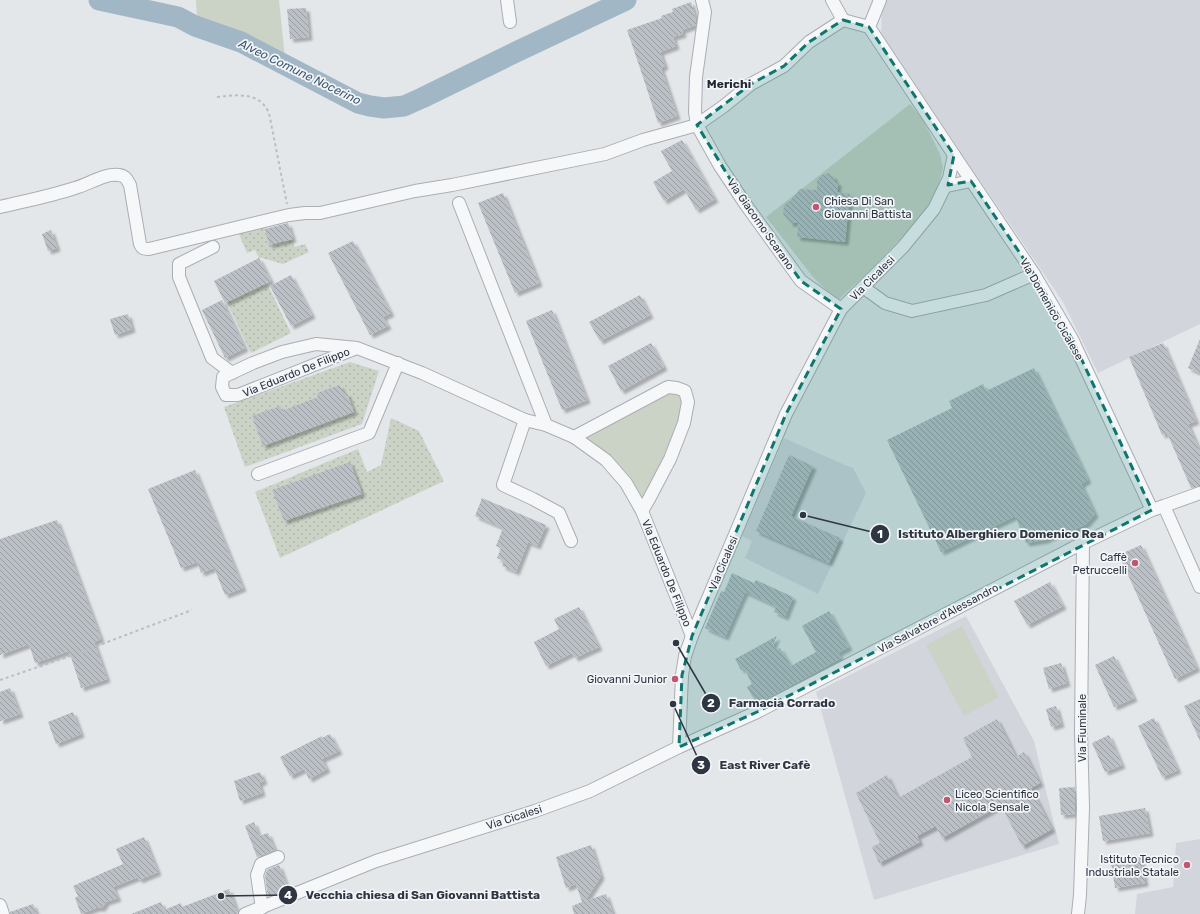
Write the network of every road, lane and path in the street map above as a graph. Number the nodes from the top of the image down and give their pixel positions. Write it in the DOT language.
graph roads {
  1 [pos="507,0"];
  2 [pos="702,0"];
  3 [pos="832,0"];
  4 [pos="880,0"];
  5 [pos="843,20"];
  6 [pos="510,22"];
  7 [pos="869,27"];
  8 [pos="217,97"];
  9 [pos="698,125"];
  10 [pos="954,155"];
  11 [pos="971,181"];
  12 [pos="947,186"];
  13 [pos="459,203"];
  14 [pos="0,206"];
  15 [pos="289,216"];
  16 [pos="212,247"];
  17 [pos="1034,274"];
  18 [pos="863,287"];
  19 [pos="841,309"];
  20 [pos="357,348"];
  21 [pos="398,363"];
  22 [pos="232,373"];
  23 [pos="525,420"];
  24 [pos="546,425"];
  25 [pos="574,437"];
  26 [pos="258,474"];
  27 [pos="1200,493"];
  28 [pos="1158,508"];
  29 [pos="642,510"];
  30 [pos="571,541"];
  31 [pos="1083,542"];
  32 [pos="1200,587"];
  33 [pos="192,610"];
  34 [pos="692,636"];
  35 [pos="0,680"];
  36 [pos="679,747"];
  37 [pos="278,857"];
  38 [pos="0,905"];
  39 [pos="262,908"];
  40 [pos="4,914"];
  41 [pos="245,914"];
  42 [pos="1078,914"];
  1 -- 6 [label="street"];
  2 -- 9 [label="street, Via Giacomo Scarano"];
  3 -- 5 [label="street"];
  4 -- 7 [label="street"];
  5 -- 7 [label="street"];
  5 -- 9 [label="street"];
  7 -- 10 [label="street"];
  8 -- 15 [label="path"];
  9 -- 15 [label="street"];
  9 -- 19 [label="street, Via Giacomo Scarano"];
  10 -- 11 [label="street, Via Domenico Cicalese"];
  10 -- 12 [label="street, Via Cicalesi"];
  11 -- 12 [label="street"];
  11 -- 17 [label="street, Via Domenico Cicalese"];
  12 -- 18 [label="street, Via Cicalesi"];
  13 -- 24 [label="street"];
  14 -- 15 [label="street"];
  16 -- 22 [label="street"];
  17 -- 18 [label="street"];
  17 -- 28 [label="street, Via Domenico Cicalese"];
  18 -- 19 [label="street, Via Cicalesi"];
  19 -- 34 [label="street, Via Cicalesi"];
  20 -- 21 [label="street, Via Eduardo De Filippo"];
  20 -- 22 [label="street, Via Eduardo De Filippo"];
  20 -- 22 [label="street, Via Eduardo De Filippo"];
  21 -- 23 [label="street, Via Eduardo De Filippo"];
  21 -- 26 [label="street"];
  23 -- 24 [label="street, Via Eduardo De Filippo"];
  23 -- 30 [label="street"];
  24 -- 25 [label="street, Via Eduardo De Filippo"];
  25 -- 29 [label="street, Via Eduardo De Filippo"];
  25 -- 29 [label="street, Via Eduardo De Filippo"];
  27 -- 28 [label="street, Via Salvatore d'Alessandro"];
  28 -- 31 [label="street, Via Salvatore d'Alessandro"];
  28 -- 32 [label="street, Via Domenico Cicalese"];
  29 -- 34 [label="street, Via Eduardo De Filippo"];
  31 -- 36 [label="street, Via Salvatore d'Alessandro"];
  31 -- 42 [label="street, Via Fiuminale"];
  33 -- 35 [label="path"];
  34 -- 36 [label="street, Via Cicalesi"];
  36 -- 39 [label="street, Via Cicalesi"];
  37 -- 39 [label="street"];
  38 -- 40 [label="street"];
  39 -- 41 [label="street, Via Cicalesi"];
}
